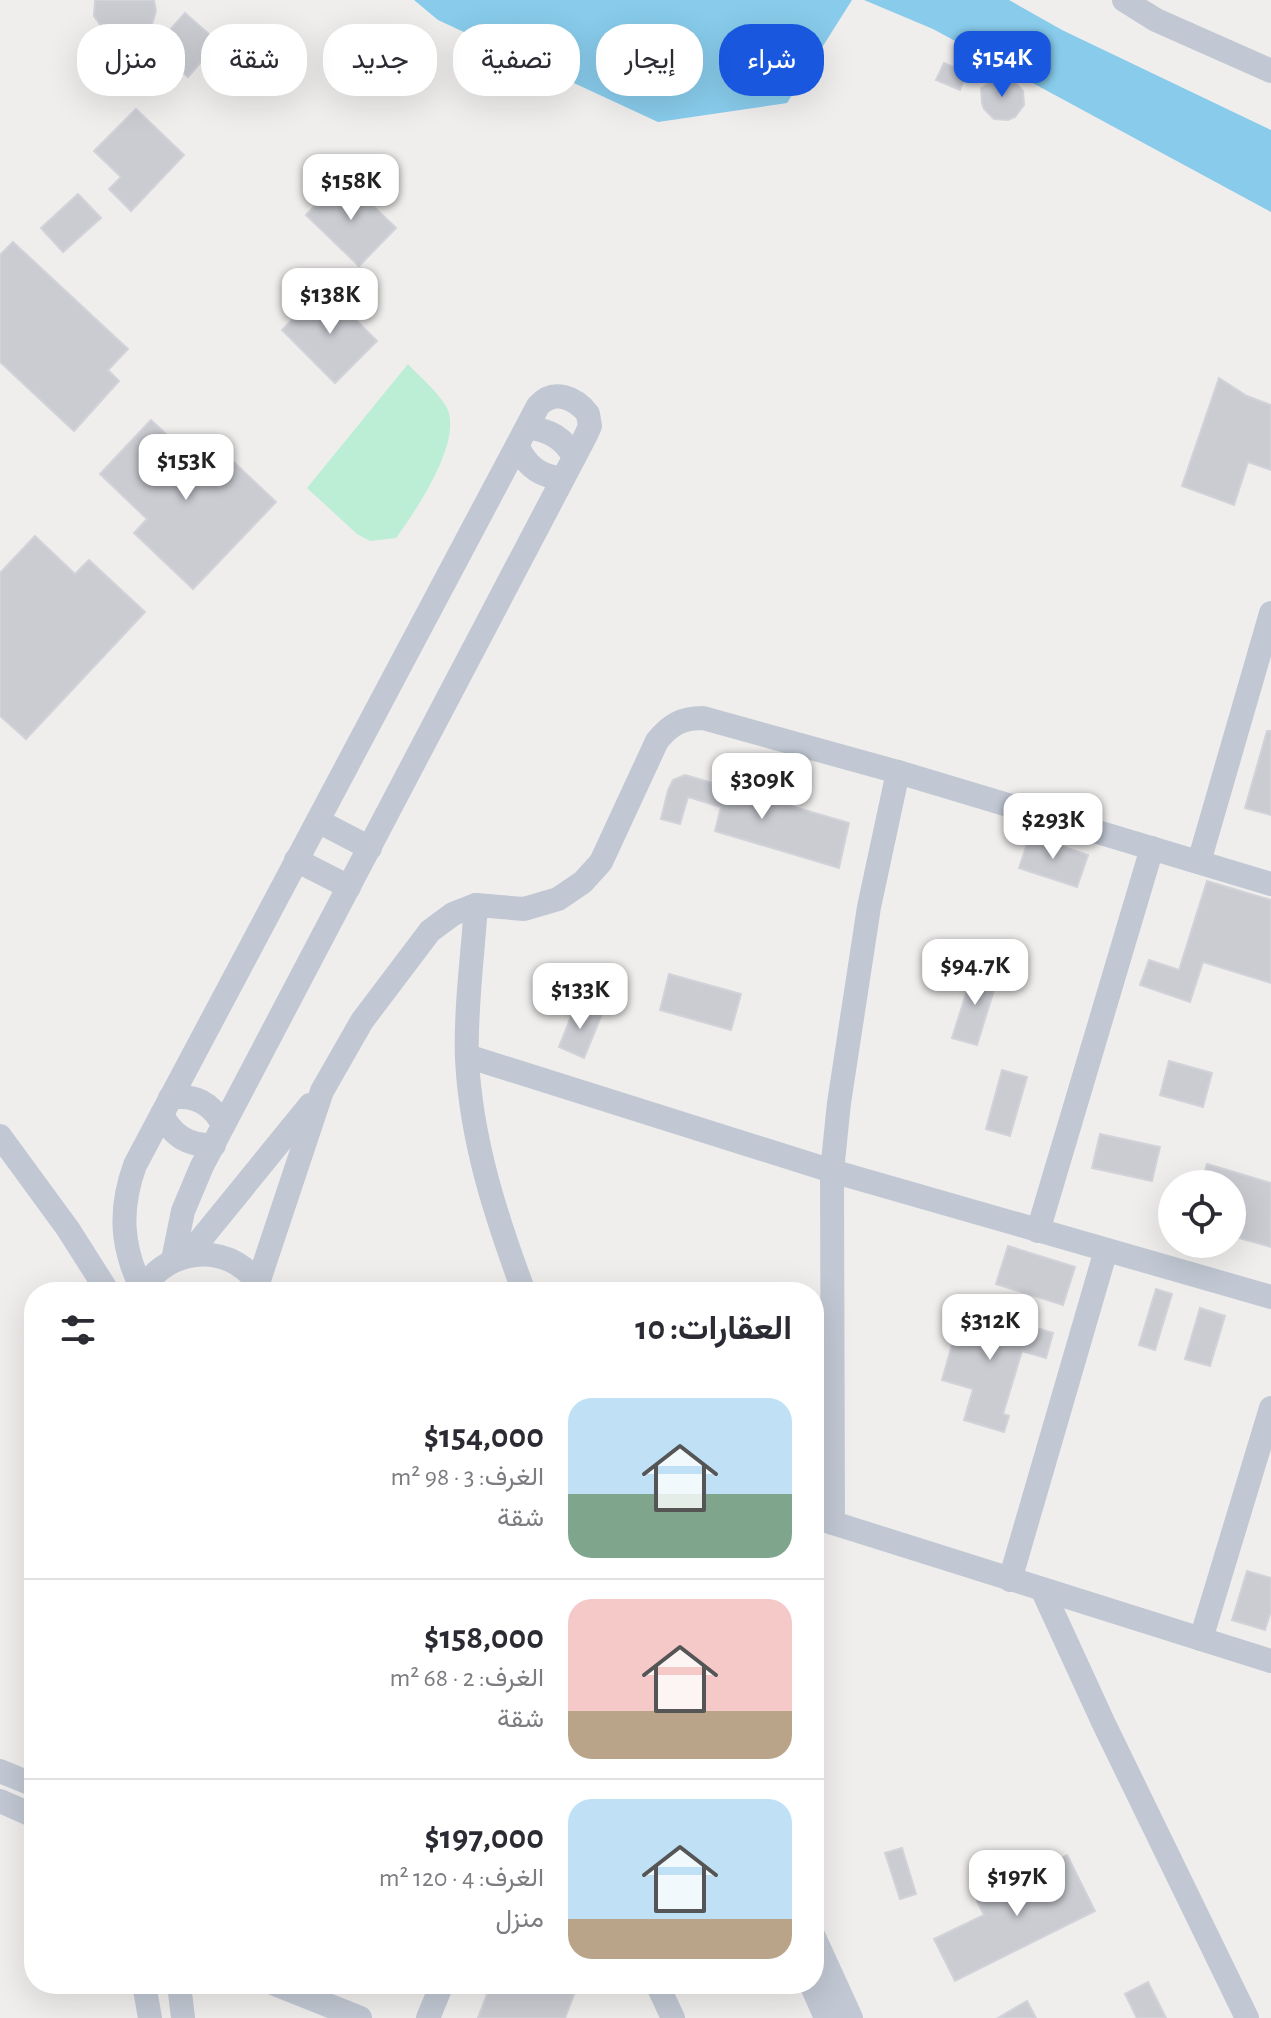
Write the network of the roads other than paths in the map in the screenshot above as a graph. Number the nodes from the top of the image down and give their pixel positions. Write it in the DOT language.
graph roads {
  1 [pos="1124,0"];
  2 [pos="1271,71"];
  3 [pos="522,437"];
  4 [pos="569,468"];
  5 [pos="1271,613"];
  6 [pos="898,772"];
  7 [pos="318,821"];
  8 [pos="370,848"];
  9 [pos="1152,848"];
  10 [pos="296,860"];
  11 [pos="1199,862"];
  12 [pos="1271,884"];
  13 [pos="349,887"];
  14 [pos="476,905"];
  15 [pos="467,1056"];
  16 [pos="322,1091"];
  17 [pos="166,1106"];
  18 [pos="219,1135"];
  19 [pos="0,1136"];
  20 [pos="832,1171"];
  21 [pos="1038,1231"];
  22 [pos="1106,1250"];
  23 [pos="180,1257"];
  24 [pos="102,1282"];
  25 [pos="139,1282"];
  26 [pos="148,1282"];
  27 [pos="256,1282"];
  28 [pos="263,1282"];
  29 [pos="521,1282"];
  30 [pos="1271,1297"];
  31 [pos="1271,1408"];
  32 [pos="824,1520"];
  33 [pos="1010,1580"];
  34 [pos="1042,1589"];
  35 [pos="1201,1639"];
  36 [pos="1271,1661"];
  37 [pos="0,1771"];
  38 [pos="24,1781"];
  39 [pos="0,1801"];
  40 [pos="24,1812"];
  41 [pos="824,1959"];
  42 [pos="146,1994"];
  43 [pos="180,1994"];
  44 [pos="300,1994"];
  45 [pos="438,1994"];
  46 [pos="662,1994"];
  47 [pos="815,1994"];
  48 [pos="150,2018"];
  49 [pos="183,2018"];
  50 [pos="360,2018"];
  51 [pos="428,2018"];
  52 [pos="673,2018"];
  53 [pos="826,2018"];
  54 [pos="851,2018"];
  55 [pos="1247,2018"];
  1 -- 2 [label="street"];
  3 -- 4 [label="street"];
  3 -- 4 [label="street"];
  3 -- 4 [label="street"];
  3 -- 7 [label="street"];
  4 -- 8 [label="street"];
  5 -- 11 [label="street"];
  6 -- 9 [label="street"];
  6 -- 14 [label="street"];
  6 -- 20 [label="street"];
  7 -- 8 [label="street"];
  7 -- 10 [label="street"];
  8 -- 13 [label="street"];
  9 -- 11 [label="street"];
  9 -- 21 [label="street"];
  10 -- 13 [label="street"];
  10 -- 17 [label="street"];
  11 -- 12 [label="street"];
  13 -- 18 [label="street"];
  14 -- 15 [label="street"];
  14 -- 16 [label="street"];
  15 -- 20 [label="street"];
  15 -- 29 [label="street"];
  16 -- 23 [label="street"];
  16 -- 28 [label="street"];
  17 -- 18 [label="street"];
  17 -- 18 [label="street"];
  17 -- 25 [label="street"];
  18 -- 23 [label="street"];
  19 -- 24 [label="street"];
  20 -- 21 [label="street"];
  20 -- 32 [label="street"];
  21 -- 22 [label="street"];
  22 -- 30 [label="street"];
  22 -- 33 [label="street"];
  23 -- 26 [label="street"];
  23 -- 27 [label="street"];
  31 -- 35 [label="street"];
  32 -- 33 [label="street"];
  33 -- 34 [label="street"];
  34 -- 35 [label="street"];
  34 -- 55 [label="street"];
  35 -- 36 [label="street"];
  37 -- 38 [label="street"];
  39 -- 40 [label="street"];
  41 -- 54 [label="street"];
  42 -- 48 [label="street"];
  43 -- 49 [label="street"];
  44 -- 50 [label="street"];
  45 -- 51 [label="street"];
  46 -- 52 [label="street"];
  47 -- 53 [label="street"];
}
